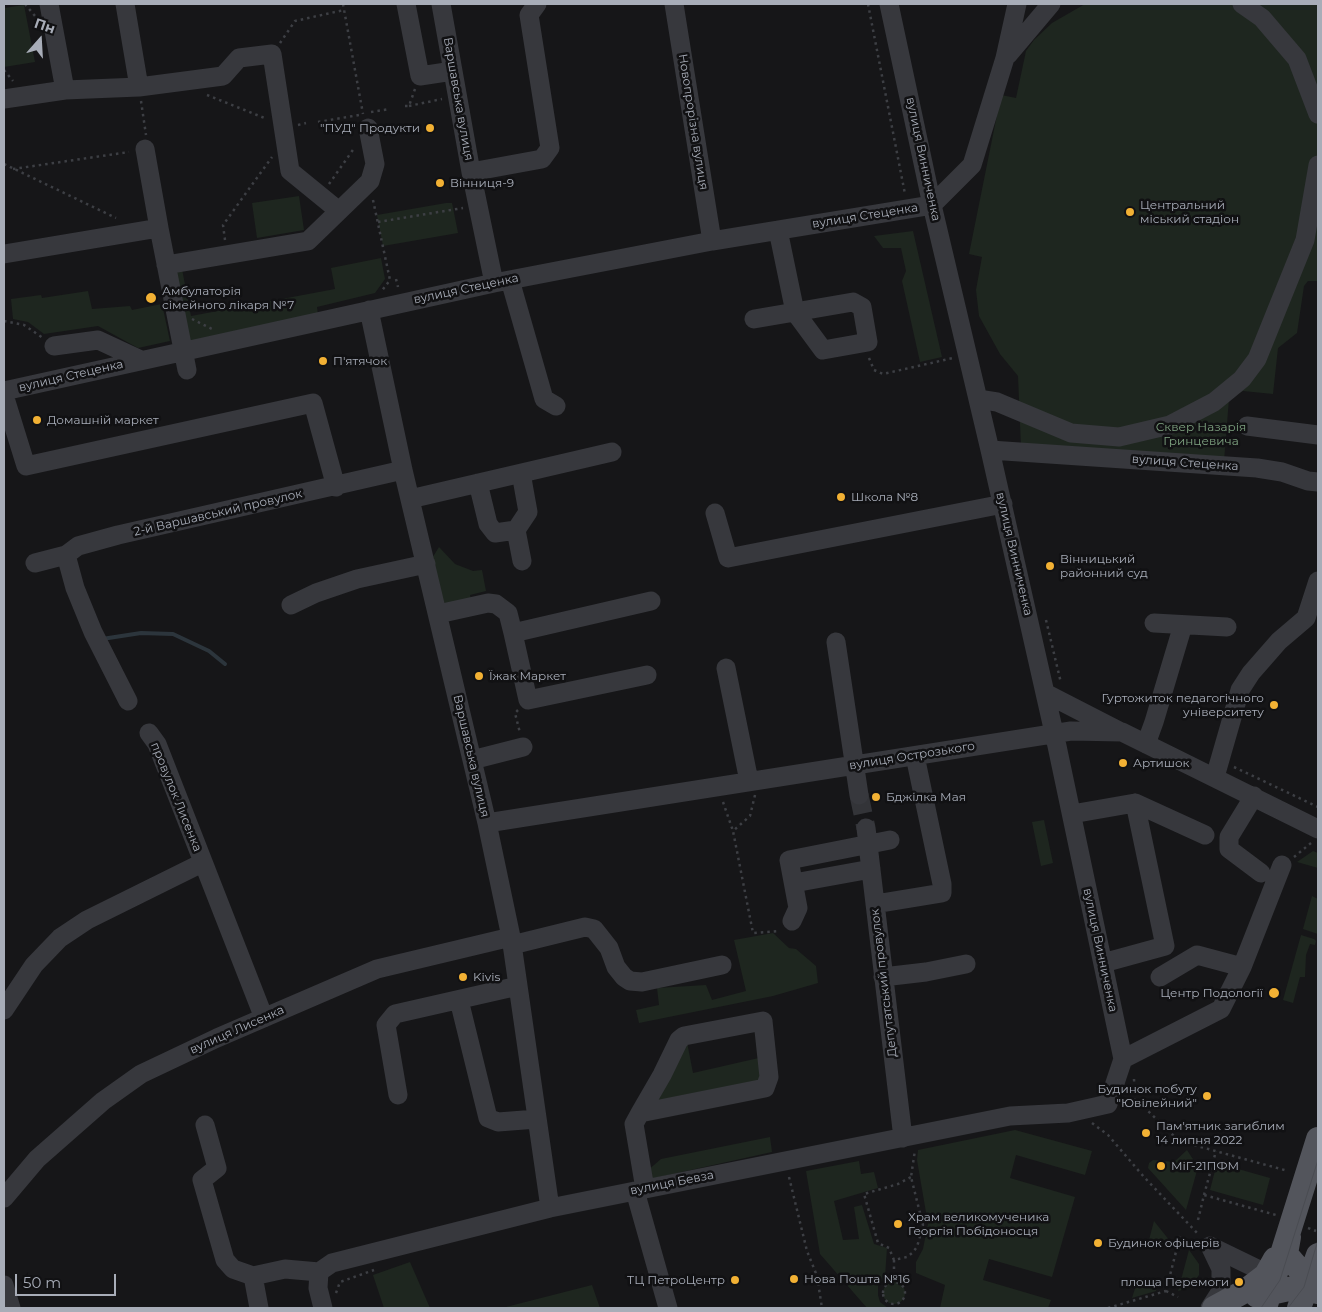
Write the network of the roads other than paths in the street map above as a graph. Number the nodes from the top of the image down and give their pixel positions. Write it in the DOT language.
graph roads {
  1 [pos="49,4"];
  2 [pos="125,4"];
  3 [pos="406,4"];
  4 [pos="441,4"];
  5 [pos="537,4"];
  6 [pos="674,4"];
  7 [pos="890,4"];
  8 [pos="1017,4"];
  9 [pos="1051,4"];
  10 [pos="1242,4"];
  11 [pos="1001,59"];
  12 [pos="453,71"];
  13 [pos="139,87"];
  14 [pos="65,90"];
  15 [pos="4,99"];
  16 [pos="1318,114"];
  17 [pos="366,121"];
  18 [pos="145,150"];
  19 [pos="1318,164"];
  20 [pos="471,172"];
  21 [pos="932,205"];
  22 [pos="339,211"];
  23 [pos="159,228"];
  24 [pos="778,230"];
  25 [pos="712,241"];
  26 [pos="4,254"];
  27 [pos="166,264"];
  28 [pos="502,282"];
  29 [pos="374,303"];
  30 [pos="795,312"];
  31 [pos="754,319"];
  32 [pos="54,346"];
  33 [pos="183,350"];
  34 [pos="141,360"];
  35 [pos="187,370"];
  36 [pos="4,391"];
  37 [pos="4,396"];
  38 [pos="978,399"];
  39 [pos="556,406"];
  40 [pos="1247,426"];
  41 [pos="1318,435"];
  42 [pos="990,450"];
  43 [pos="612,452"];
  44 [pos="403,470"];
  45 [pos="521,473"];
  46 [pos="1318,482"];
  47 [pos="478,483"];
  48 [pos="336,487"];
  49 [pos="410,498"];
  50 [pos="1003,504"];
  51 [pos="715,513"];
  52 [pos="516,530"];
  53 [pos="66,555"];
  54 [pos="522,561"];
  55 [pos="35,563"];
  56 [pos="426,564"];
  57 [pos="1318,581"];
  58 [pos="652,601"];
  59 [pos="291,605"];
  60 [pos="438,614"];
  61 [pos="1154,623"];
  62 [pos="1183,625"];
  63 [pos="1227,627"];
  64 [pos="513,633"];
  65 [pos="836,642"];
  66 [pos="726,668"];
  67 [pos="646,675"];
  68 [pos="1045,693"];
  69 [pos="128,701"];
  70 [pos="1122,732"];
  71 [pos="149,733"];
  72 [pos="1054,734"];
  73 [pos="1146,744"];
  74 [pos="523,747"];
  75 [pos="915,756"];
  76 [pos="472,760"];
  77 [pos="853,766"];
  78 [pos="1217,769"];
  79 [pos="754,780"];
  80 [pos="859,795"];
  81 [pos="1254,796"];
  82 [pos="1135,803"];
  83 [pos="1072,814"];
  84 [pos="487,823"];
  85 [pos="1205,835"];
  86 [pos="1315,836"];
  87 [pos="867,837"];
  88 [pos="890,840"];
  89 [pos="202,863"];
  90 [pos="1282,865"];
  91 [pos="872,869"];
  92 [pos="1261,873"];
  93 [pos="794,883"];
  94 [pos="875,904"];
  95 [pos="792,921"];
  96 [pos="512,941"];
  97 [pos="1103,963"];
  98 [pos="966,964"];
  99 [pos="722,965"];
  100 [pos="1242,967"];
  101 [pos="883,977"];
  102 [pos="1160,977"];
  103 [pos="518,986"];
  104 [pos="458,1000"];
  105 [pos="4,1010"];
  106 [pos="264,1018"];
  107 [pos="1123,1059"];
  108 [pos="398,1095"];
  109 [pos="640,1113"];
  110 [pos="537,1119"];
  111 [pos="205,1125"];
  112 [pos="911,1136"];
  113 [pos="1318,1140"];
  114 [pos="640,1190"];
  115 [pos="4,1198"];
  116 [pos="550,1208"];
  117 [pos="1285,1221"];
  118 [pos="1318,1255"];
  119 [pos="319,1272"];
  120 [pos="253,1276"];
  121 [pos="4,1285"];
  122 [pos="1269,1288"];
  123 [pos="1311,1295"];
  124 [pos="329,1302"];
  125 [pos="11,1308"];
  126 [pos="260,1308"];
  127 [pos="668,1308"];
  128 [pos="1210,1308"];
  129 [pos="1214,1308"];
  130 [pos="1220,1308"];
  131 [pos="1289,1308"];
  1 -- 14 [label="street"];
  2 -- 13 [label="street"];
  3 -- 12 [label="street"];
  4 -- 12 [label="street, Варшавська вулиця"];
  5 -- 20 [label="street"];
  6 -- 25 [label="street, Новопрорізна вулиця"];
  7 -- 21 [label="street, вулиця Винниченка"];
  8 -- 11 [label="street"];
  9 -- 11 [label="street"];
  10 -- 16 [label="street"];
  11 -- 21 [label="street"];
  12 -- 20 [label="street, Варшавська вулиця"];
  13 -- 14 [label="street"];
  13 -- 22 [label="street"];
  14 -- 15 [label="street"];
  17 -- 22 [label="street"];
  18 -- 23 [label="street"];
  19 -- 38 [label="street"];
  20 -- 28 [label="street, Варшавська вулиця"];
  21 -- 24 [label="street, вулиця Стеценка"];
  21 -- 38 [label="street, вулиця Винниченка"];
  22 -- 27 [label="street"];
  23 -- 26 [label="street"];
  23 -- 27 [label="street"];
  24 -- 25 [label="street, вулиця Стеценка"];
  24 -- 30 [label="street"];
  25 -- 28 [label="street, вулиця Стеценка"];
  27 -- 33 [label="street"];
  28 -- 29 [label="street, вулиця Стеценка"];
  28 -- 39 [label="street, Варшавська вулиця"];
  29 -- 33 [label="street, вулиця Стеценка"];
  29 -- 44 [label="street, Варшавська вулиця"];
  30 -- 30 [label="street"];
  30 -- 31 [label="street"];
  32 -- 34 [label="street"];
  33 -- 34 [label="street, вулиця Стеценка"];
  33 -- 35 [label="street"];
  34 -- 36 [label="street, вулиця Стеценка"];
  37 -- 48 [label="street"];
  38 -- 42 [label="street, вулиця Винниченка"];
  40 -- 41 [label="street"];
  42 -- 46 [label="street, вулиця Стеценка"];
  42 -- 50 [label="street, вулиця Винниченка"];
  43 -- 45 [label="street"];
  44 -- 48 [label="street, 2-й Варшавський провулок"];
  44 -- 49 [label="street, Варшавська вулиця"];
  45 -- 47 [label="street"];
  45 -- 52 [label="street"];
  47 -- 49 [label="street"];
  47 -- 52 [label="street"];
  48 -- 53 [label="street, 2-й Варшавський провулок"];
  49 -- 56 [label="street, Варшавська вулиця"];
  50 -- 51 [label="street"];
  50 -- 68 [label="street, вулиця Винниченка"];
  52 -- 54 [label="street"];
  53 -- 55 [label="street, 2-й Варшавський провулок"];
  53 -- 69 [label="street"];
  56 -- 59 [label="street"];
  56 -- 60 [label="street, Варшавська вулиця"];
  57 -- 78 [label="street"];
  58 -- 64 [label="street"];
  60 -- 64 [label="street"];
  60 -- 76 [label="street, Варшавська вулиця"];
  61 -- 62 [label="street"];
  62 -- 63 [label="street"];
  62 -- 73 [label="street"];
  64 -- 67 [label="street"];
  65 -- 77 [label="street"];
  66 -- 79 [label="street"];
  68 -- 70 [label="street"];
  68 -- 72 [label="street, вулиця Винниченка"];
  70 -- 72 [label="street, вулиця Острозького"];
  70 -- 73 [label="street, вулиця Острозького"];
  71 -- 89 [label="street, провулок Лисенка"];
  72 -- 75 [label="street, вулиця Острозького"];
  72 -- 83 [label="street, вулиця Винниченка"];
  73 -- 78 [label="street, вулиця Острозького"];
  74 -- 76 [label="street"];
  75 -- 77 [label="street, вулиця Острозького"];
  75 -- 94 [label="street"];
  76 -- 84 [label="street, Варшавська вулиця"];
  77 -- 79 [label="street, вулиця Острозького"];
  77 -- 80 [label="street"];
  78 -- 81 [label="street, вулиця Острозького"];
  79 -- 84 [label="street, вулиця Острозького"];
  81 -- 86 [label="street, вулиця Острозького"];
  81 -- 92 [label="street"];
  82 -- 83 [label="street"];
  82 -- 85 [label="street"];
  82 -- 97 [label="street"];
  83 -- 97 [label="street, вулиця Винниченка"];
  84 -- 96 [label="street, Варшавська вулиця"];
  87 -- 88 [label="street"];
  87 -- 91 [label="street, Депутатський провулок"];
  87 -- 93 [label="street"];
  89 -- 105 [label="street"];
  89 -- 106 [label="street, провулок Лисенка"];
  90 -- 100 [label="street"];
  91 -- 93 [label="street"];
  91 -- 94 [label="street, Депутатський провулок"];
  93 -- 95 [label="street"];
  94 -- 101 [label="street, Депутатський провулок"];
  96 -- 99 [label="street, вулиця Лисенка"];
  96 -- 103 [label="street, Варшавська вулиця"];
  96 -- 106 [label="street, вулиця Лисенка"];
  97 -- 107 [label="street, вулиця Винниченка"];
  98 -- 101 [label="street"];
  100 -- 102 [label="street"];
  100 -- 107 [label="street"];
  101 -- 112 [label="street, Депутатський провулок"];
  103 -- 104 [label="street"];
  103 -- 110 [label="street, Варшавська вулиця"];
  104 -- 108 [label="street"];
  104 -- 110 [label="street"];
  106 -- 115 [label="street, вулиця Лисенка"];
  107 -- 112 [label="street, вулиця Бевза"];
  109 -- 109 [label="street"];
  109 -- 114 [label="street"];
  110 -- 116 [label="street, Варшавська вулиця"];
  111 -- 120 [label="street"];
  112 -- 114 [label="street, вулиця Бевза"];
  113 -- 117 [label="main road"];
  114 -- 116 [label="street, вулиця Бевза"];
  114 -- 127 [label="street"];
  116 -- 119 [label="street, вулиця Бевза"];
  117 -- 122 [label="main road"];
  117 -- 123 [label="main road"];
  118 -- 123 [label="main road"];
  119 -- 120 [label="street"];
  119 -- 124 [label="street"];
  120 -- 126 [label="street"];
  121 -- 125 [label="street"];
  122 -- 123 [label="main road"];
  122 -- 128 [label="street"];
  122 -- 129 [label="main road"];
  122 -- 130 [label="main road"];
  122 -- 131 [label="main road"];
}
